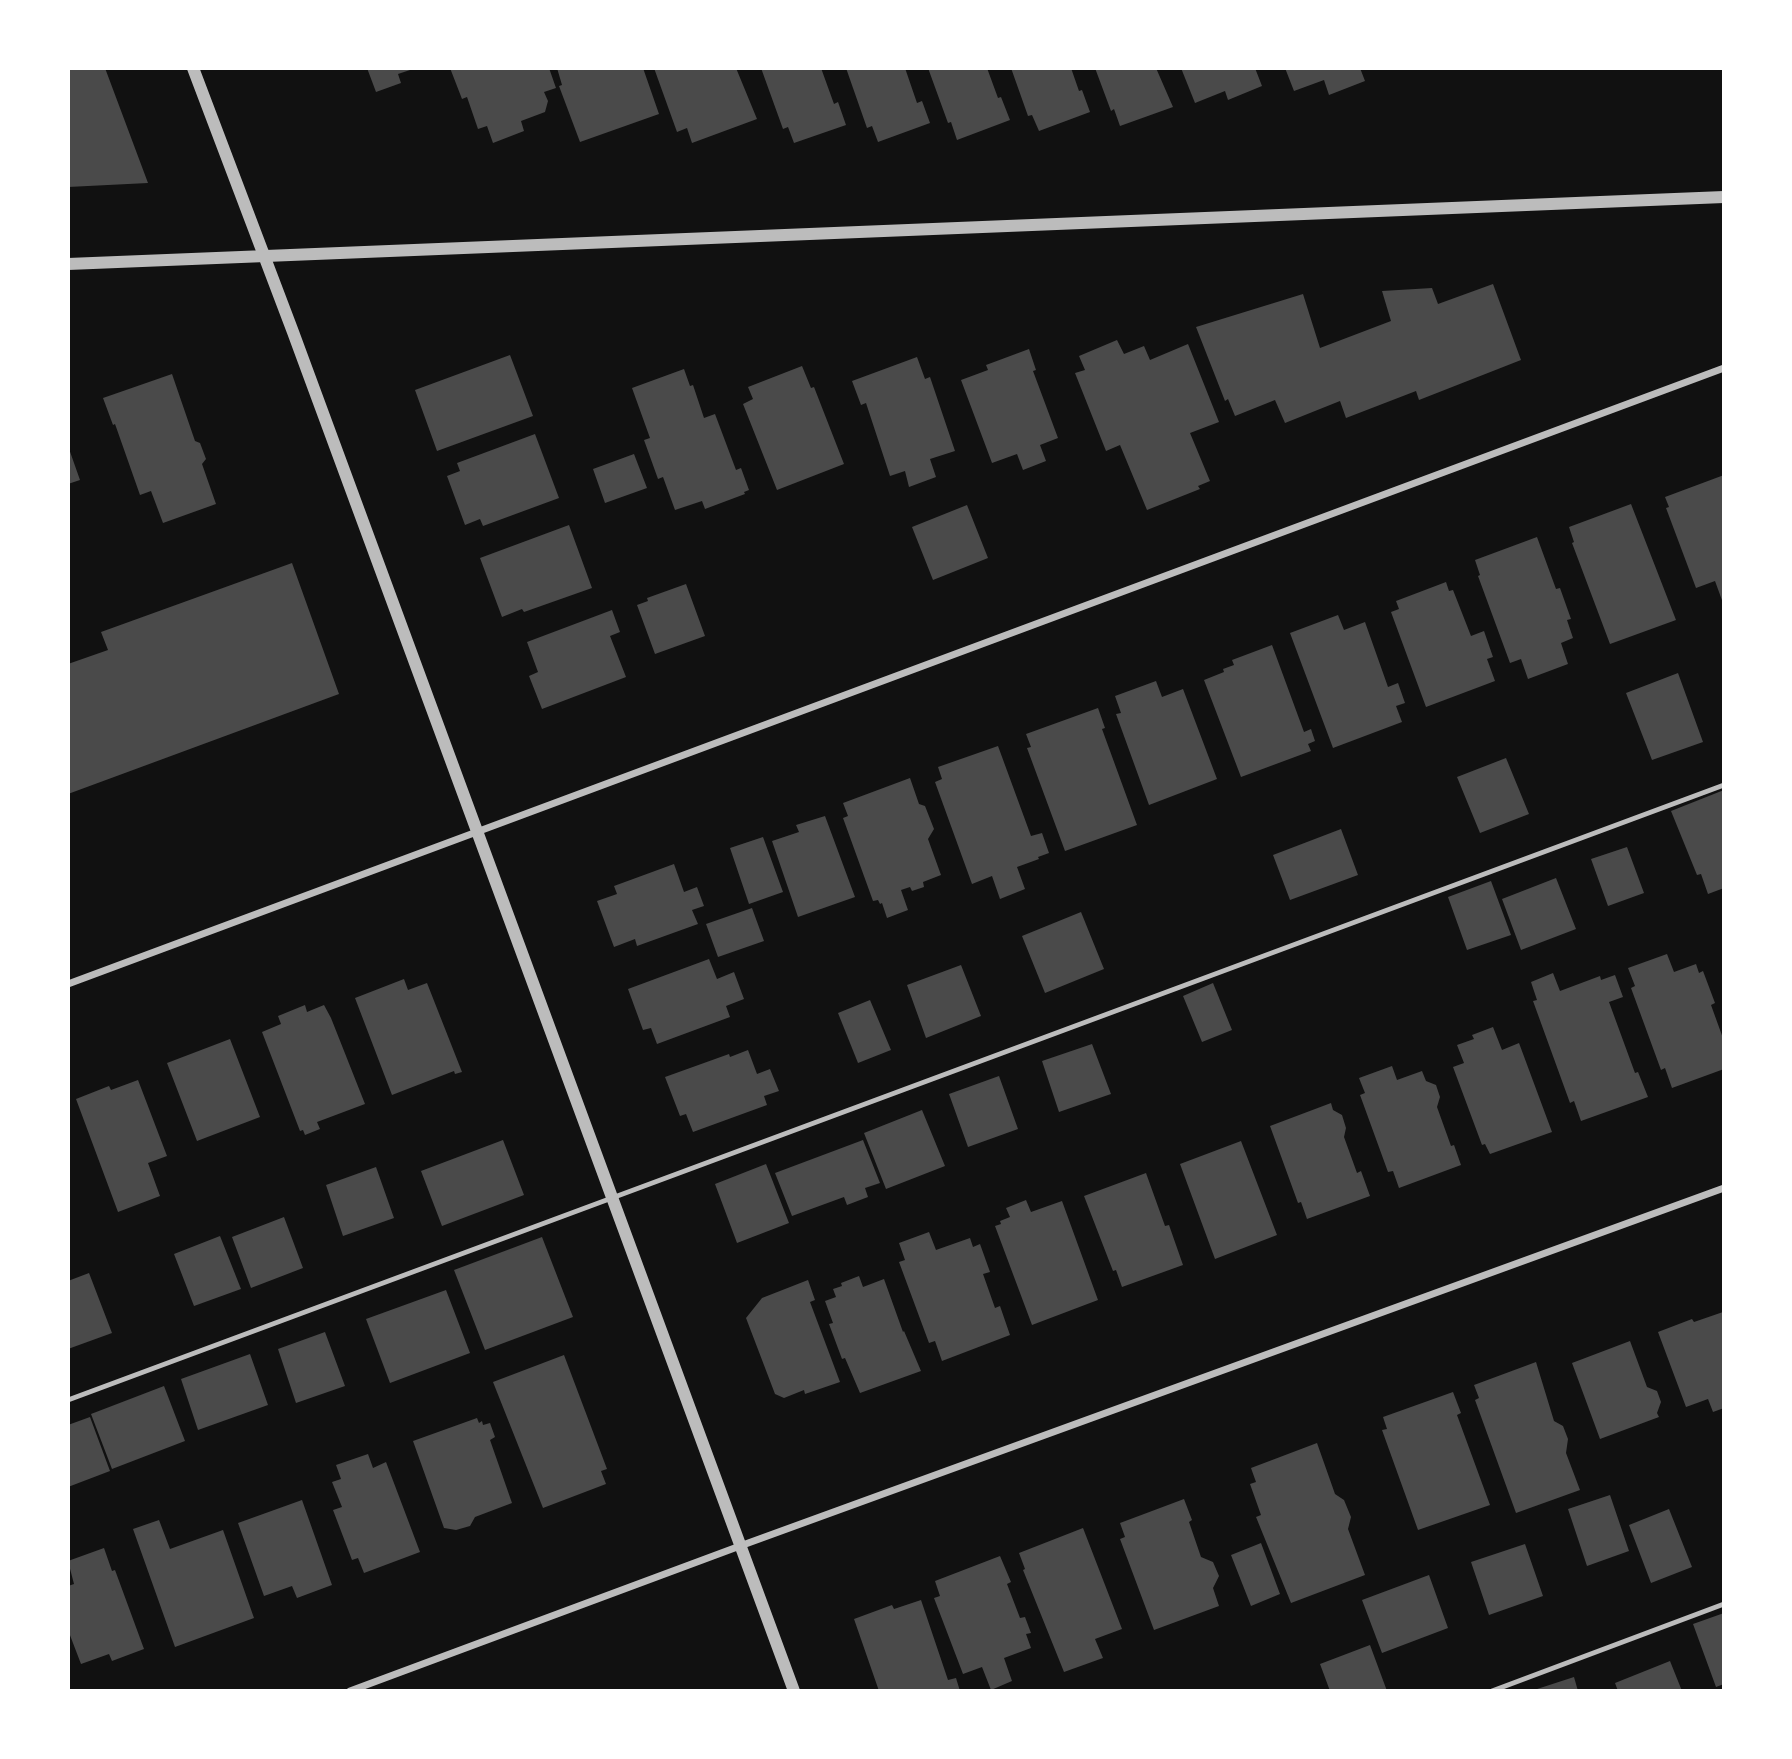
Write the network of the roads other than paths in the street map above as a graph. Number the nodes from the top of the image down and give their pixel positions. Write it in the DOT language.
graph roads {
  1 [pos="193,68"];
  2 [pos="1724,197"];
  3 [pos="263,256"];
  4 [pos="68,264"];
  5 [pos="1724,368"];
  6 [pos="1724,785"];
  7 [pos="477,832"];
  8 [pos="68,984"];
  9 [pos="1724,1188"];
  10 [pos="612,1198"];
  11 [pos="68,1400"];
  12 [pos="740,1546"];
  13 [pos="1724,1604"];
  14 [pos="350,1691"];
  15 [pos="794,1691"];
  16 [pos="1492,1691"];
  1 -- 3 [label="street"];
  2 -- 3 [label="street"];
  3 -- 4 [label="street"];
  3 -- 7 [label="street"];
  5 -- 7 [label="street"];
  6 -- 10 [label="lane"];
  7 -- 8 [label="street"];
  7 -- 10 [label="street"];
  9 -- 12 [label="street"];
  10 -- 11 [label="lane"];
  10 -- 12 [label="street"];
  12 -- 14 [label="street"];
  12 -- 15 [label="street"];
  13 -- 16 [label="lane"];
}
